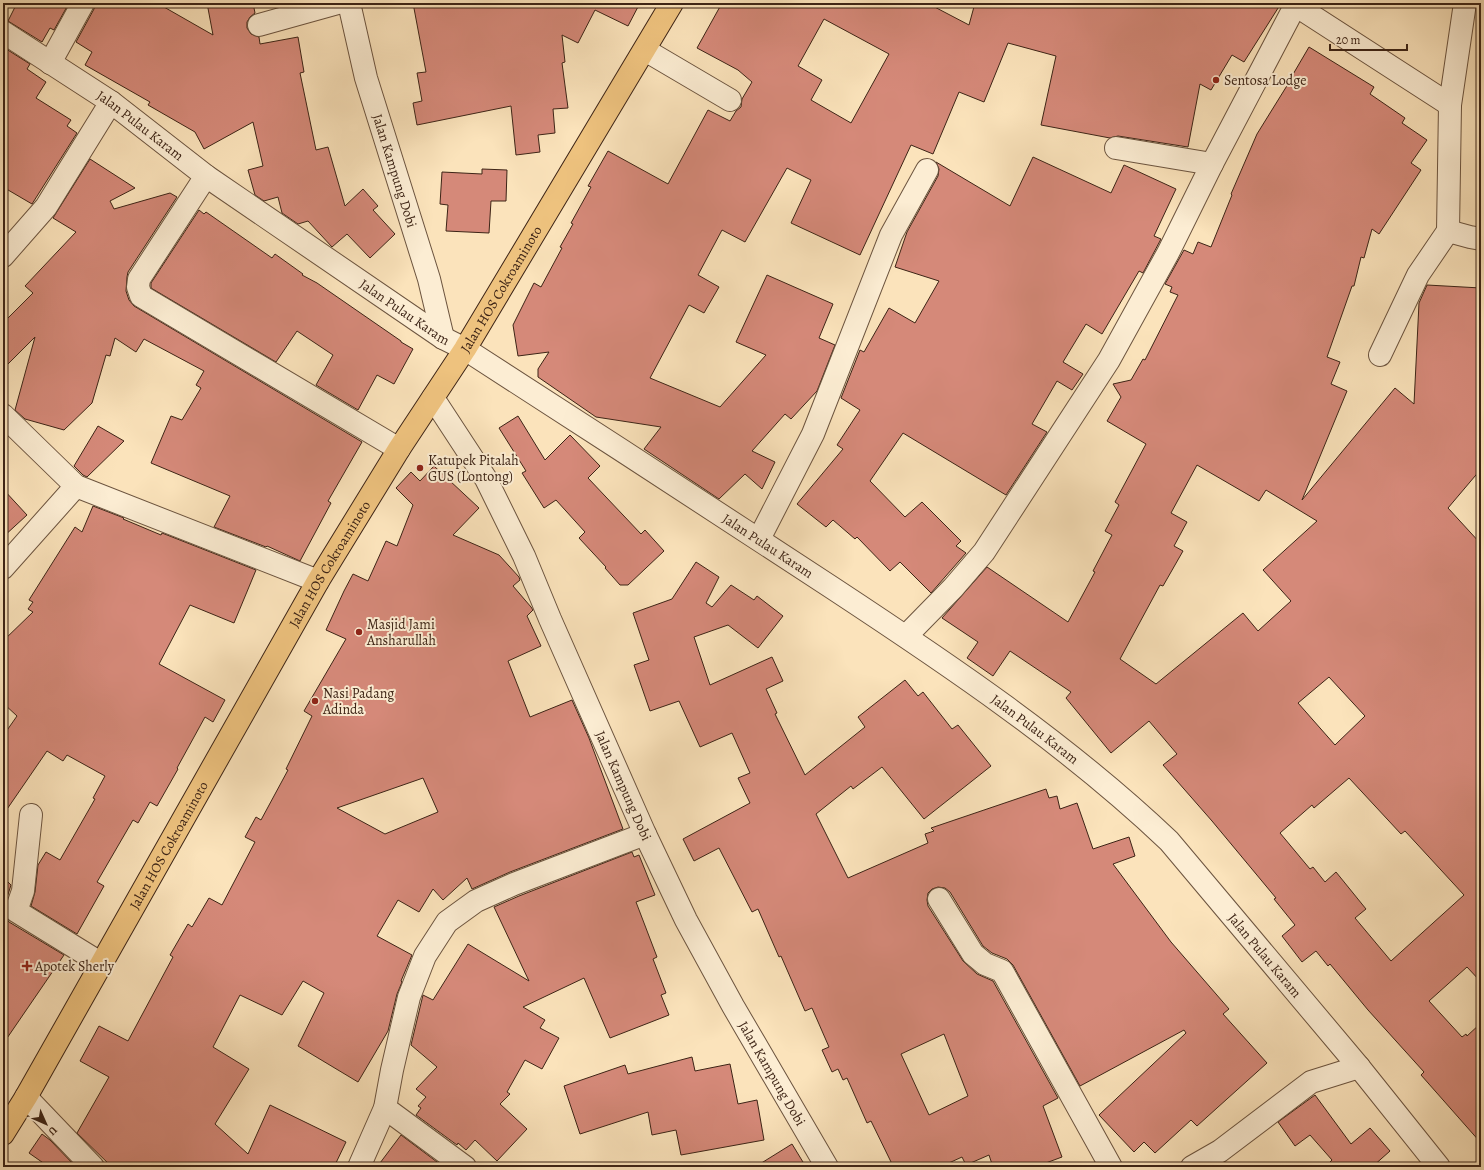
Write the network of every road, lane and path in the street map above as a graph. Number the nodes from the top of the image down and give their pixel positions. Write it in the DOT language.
graph roads {
  1 [pos="84,3"];
  2 [pos="338,3"];
  3 [pos="348,3"];
  4 [pos="672,3"];
  5 [pos="1465,3"];
  6 [pos="1294,4"];
  7 [pos="259,25"];
  8 [pos="3,32"];
  9 [pos="645,50"];
  10 [pos="50,63"];
  11 [pos="730,100"];
  12 [pos="111,102"];
  13 [pos="1450,105"];
  14 [pos="1116,148"];
  15 [pos="1212,164"];
  16 [pos="927,170"];
  17 [pos="206,176"];
  18 [pos="1448,231"];
  19 [pos="1481,239"];
  20 [pos="3,256"];
  21 [pos="443,338"];
  22 [pos="465,349"];
  23 [pos="1380,356"];
  24 [pos="433,398"];
  25 [pos="3,415"];
  26 [pos="399,449"];
  27 [pos="76,486"];
  28 [pos="759,539"];
  29 [pos="3,568"];
  30 [pos="318,581"];
  31 [pos="906,636"];
  32 [pos="31,815"];
  33 [pos="645,834"];
  34 [pos="939,899"];
  35 [pos="10,916"];
  36 [pos="102,964"];
  37 [pos="1359,1067"];
  38 [pos="26,1097"];
  39 [pos="385,1108"];
  40 [pos="3,1134"];
  41 [pos="93,1167"];
  42 [pos="358,1167"];
  43 [pos="465,1167"];
  44 [pos="827,1167"];
  45 [pos="1112,1167"];
  46 [pos="1192,1167"];
  47 [pos="1439,1167"];
  1 -- 10 [label="street"];
  2 -- 7 [label="street"];
  3 -- 21 [label="street, Jalan Kampung Dobi"];
  4 -- 9 [label="main road, Jalan HOS Cokroaminoto"];
  5 -- 13 [label="street"];
  6 -- 13 [label="street"];
  6 -- 15 [label="street"];
  8 -- 10 [label="street, Jalan Pulau Karam"];
  9 -- 11 [label="street"];
  9 -- 22 [label="main road, Jalan HOS Cokroaminoto"];
  10 -- 12 [label="street, Jalan Pulau Karam"];
  12 -- 17 [label="street, Jalan Pulau Karam"];
  12 -- 20 [label="street"];
  13 -- 18 [label="street"];
  14 -- 15 [label="street"];
  15 -- 31 [label="street"];
  16 -- 28 [label="street"];
  17 -- 21 [label="street, Jalan Pulau Karam"];
  17 -- 26 [label="street"];
  18 -- 19 [label="street"];
  18 -- 23 [label="street"];
  21 -- 22 [label="street, Jalan Pulau Karam"];
  22 -- 24 [label="main road, Jalan HOS Cokroaminoto"];
  22 -- 28 [label="street, Jalan Pulau Karam"];
  24 -- 26 [label="main road, Jalan HOS Cokroaminoto"];
  24 -- 33 [label="street, Jalan Kampung Dobi"];
  25 -- 27 [label="street"];
  26 -- 30 [label="main road, Jalan HOS Cokroaminoto"];
  27 -- 29 [label="street"];
  27 -- 30 [label="street"];
  28 -- 31 [label="street, Jalan Pulau Karam"];
  30 -- 36 [label="main road, Jalan HOS Cokroaminoto"];
  31 -- 37 [label="street, Jalan Pulau Karam"];
  32 -- 35 [label="street"];
  33 -- 39 [label="street"];
  33 -- 44 [label="street, Jalan Kampung Dobi"];
  34 -- 45 [label="street"];
  35 -- 36 [label="street"];
  36 -- 38 [label="main road, Jalan HOS Cokroaminoto"];
  37 -- 46 [label="street"];
  37 -- 47 [label="street, Jalan Pulau Karam"];
  38 -- 40 [label="main road, Jalan HOS Cokroaminoto"];
  38 -- 41 [label="street"];
  39 -- 42 [label="street"];
  39 -- 43 [label="street"];
}
